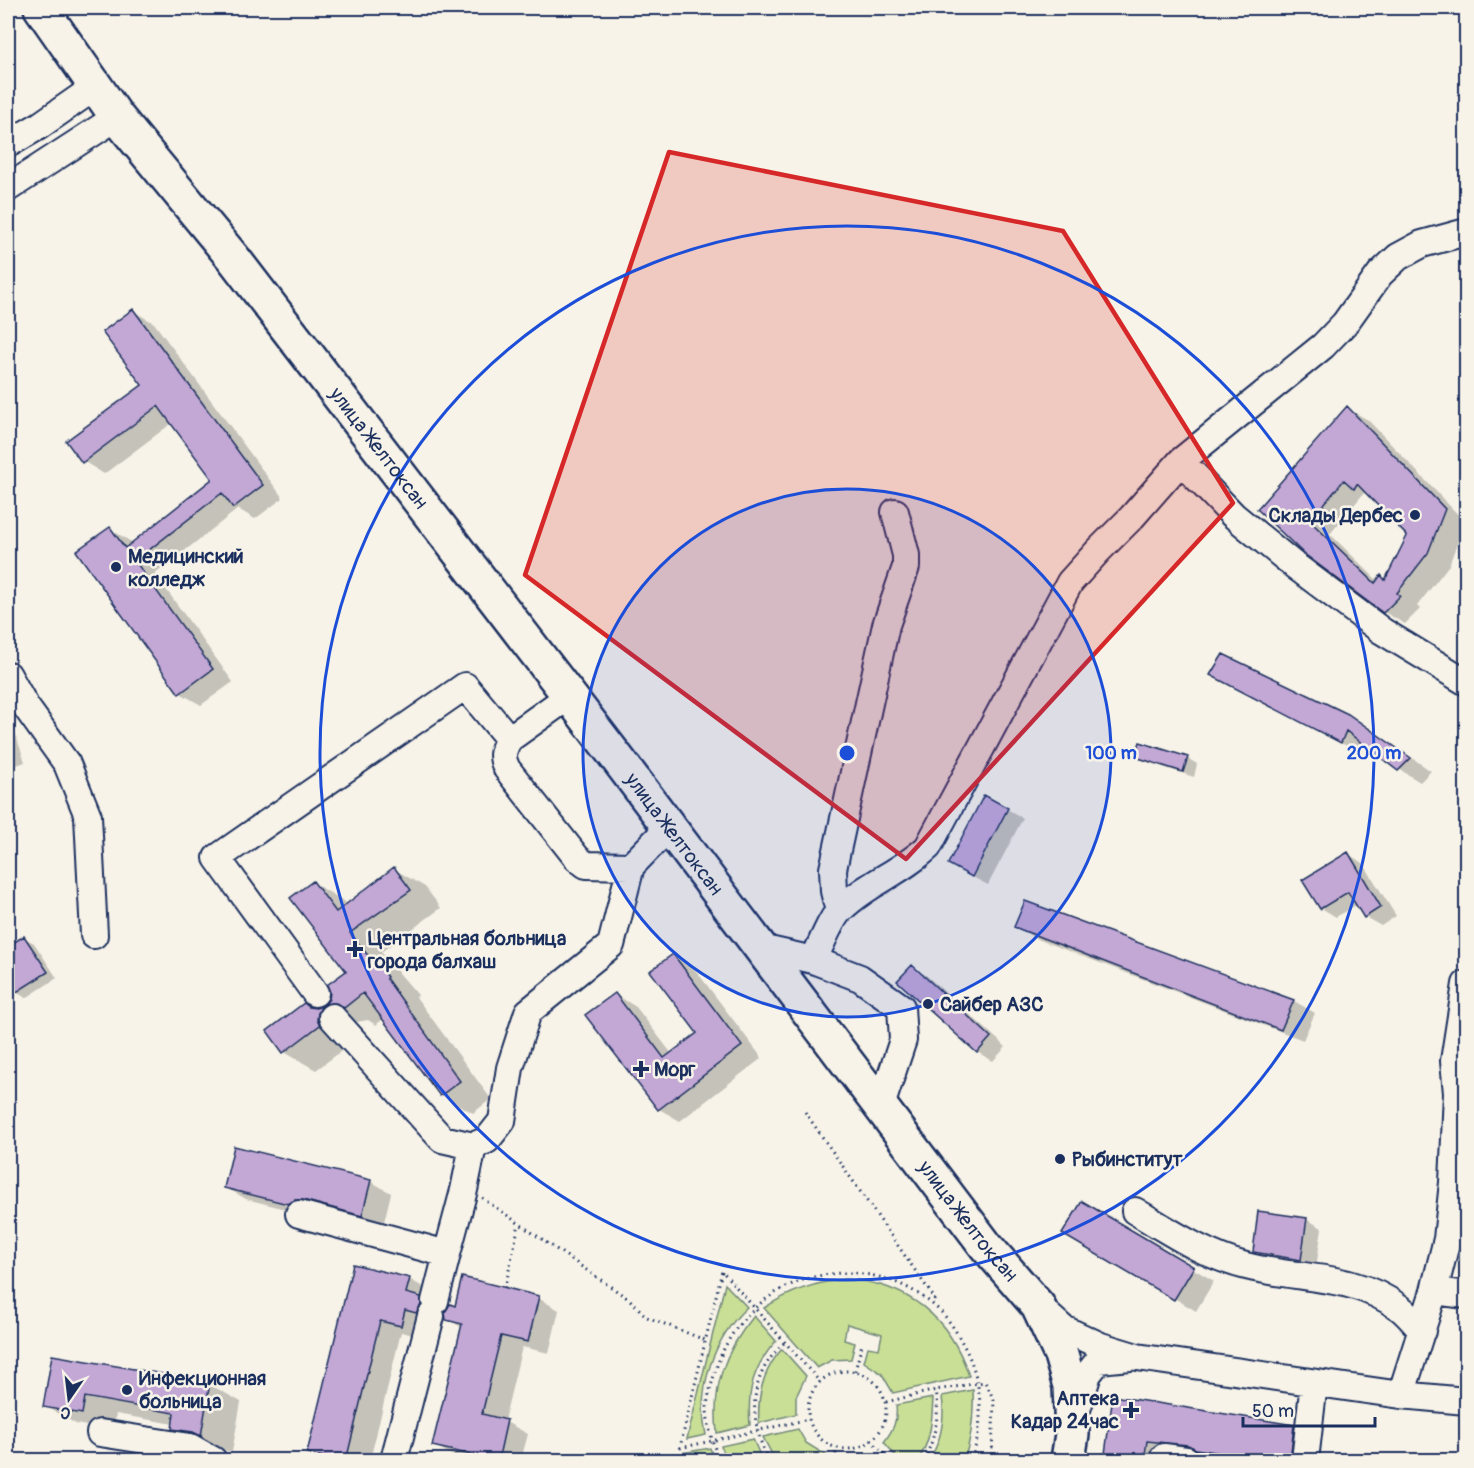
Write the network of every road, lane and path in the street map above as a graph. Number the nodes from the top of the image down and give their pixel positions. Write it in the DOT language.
graph roads {
  1 [pos="41,8"];
  2 [pos="95,87"];
  3 [pos="117,117"];
  4 [pos="8,144"];
  5 [pos="8,188"];
  6 [pos="1467,232"];
  7 [pos="1180,460"];
  8 [pos="895,512"];
  9 [pos="8,675"];
  10 [pos="1467,682"];
  11 [pos="569,696"];
  12 [pos="509,739"];
  13 [pos="669,827"];
  14 [pos="631,866"];
  15 [pos="839,911"];
  16 [pos="94,935"];
  17 [pos="760,948"];
  18 [pos="813,960"];
  19 [pos="1467,984"];
  20 [pos="315,993"];
  21 [pos="332,1017"];
  22 [pos="1462,1091"];
  23 [pos="881,1106"];
  24 [pos="805,1112"];
  25 [pos="473,1146"];
  26 [pos="1460,1185"];
  27 [pos="464,1190"];
  28 [pos="1135,1211"];
  29 [pos="299,1214"];
  30 [pos="519,1224"];
  31 [pos="447,1254"];
  32 [pos="505,1288"];
  33 [pos="1434,1291"];
  34 [pos="1467,1295"];
  35 [pos="931,1304"];
  36 [pos="1038,1306"];
  37 [pos="754,1308"];
  38 [pos="1422,1331"];
  39 [pos="706,1340"];
  40 [pos="785,1342"];
  41 [pos="862,1344"];
  42 [pos="1137,1357"];
  43 [pos="855,1371"];
  44 [pos="820,1382"];
  45 [pos="978,1383"];
  46 [pos="1314,1383"];
  47 [pos="936,1390"];
  48 [pos="1401,1395"];
  49 [pos="1467,1401"];
  50 [pos="886,1402"];
  51 [pos="809,1419"];
  52 [pos="758,1431"];
  53 [pos="100,1433"];
  54 [pos="871,1440"];
  55 [pos="713,1442"];
  56 [pos="1070,1447"];
  57 [pos="680,1448"];
  58 [pos="837,1448"];
  59 [pos="213,1461"];
  60 [pos="394,1461"];
  61 [pos="677,1461"];
  62 [pos="719,1461"];
  63 [pos="768,1461"];
  64 [pos="834,1461"];
  65 [pos="890,1461"];
  66 [pos="924,1461"];
  67 [pos="971,1461"];
  68 [pos="992,1461"];
  69 [pos="1162,1461"];
  70 [pos="1186,1461"];
  71 [pos="1305,1461"];
  1 -- 2 [label="main road, улица Желтоксан"];
  2 -- 3 [label="main road, улица Желтоксан"];
  2 -- 4 [label="street"];
  3 -- 5 [label="street"];
  3 -- 11 [label="main road, улица Желтоксан"];
  6 -- 7 [label="street"];
  7 -- 10 [label="street"];
  7 -- 15 [label="street"];
  8 -- 15 [label="street"];
  9 -- 16 [label="street"];
  11 -- 12 [label="street"];
  11 -- 13 [label="main road, улица Желтоксан"];
  12 -- 14 [label="street"];
  12 -- 20 [label="street"];
  13 -- 14 [label="street"];
  13 -- 17 [label="main road, улица Желтоксан"];
  14 -- 25 [label="street"];
  15 -- 18 [label="street"];
  17 -- 18 [label="street"];
  17 -- 23 [label="main road, улица Желтоксан"];
  18 -- 23 [label="street"];
  19 -- 22 [label="street"];
  21 -- 25 [label="street"];
  22 -- 26 [label="street"];
  23 -- 36 [label="main road, улица Желтоксан"];
  24 -- 35 [label="path"];
  25 -- 27 [label="street"];
  26 -- 33 [label="street"];
  27 -- 30 [label="path"];
  27 -- 31 [label="street"];
  28 -- 38 [label="street"];
  29 -- 31 [label="street"];
  30 -- 32 [label="path"];
  30 -- 39 [label="path"];
  31 -- 60 [label="street"];
  33 -- 34 [label="street"];
  33 -- 38 [label="street"];
  35 -- 37 [label="path"];
  35 -- 45 [label="path"];
  36 -- 42 [label="street, улица Желтоксан"];
  36 -- 56 [label="main road"];
  37 -- 39 [label="path"];
  37 -- 40 [label="path"];
  37 -- 55 [label="path"];
  38 -- 48 [label="street"];
  39 -- 57 [label="path"];
  40 -- 44 [label="path"];
  40 -- 52 [label="path"];
  41 -- 43 [label="path"];
  42 -- 46 [label="street, улица Желтоксан"];
  42 -- 56 [label="street"];
  43 -- 44 [label="path"];
  43 -- 50 [label="path"];
  44 -- 51 [label="path"];
  45 -- 47 [label="path"];
  45 -- 67 [label="path"];
  45 -- 68 [label="path"];
  46 -- 48 [label="street, улица Желтоксан"];
  46 -- 71 [label="street"];
  47 -- 50 [label="path"];
  47 -- 66 [label="path"];
  48 -- 49 [label="street, улица Желтоксан"];
  50 -- 54 [label="path"];
  51 -- 52 [label="path"];
  51 -- 58 [label="path"];
  52 -- 55 [label="path"];
  52 -- 63 [label="path"];
  53 -- 59 [label="street"];
  54 -- 58 [label="path"];
  54 -- 65 [label="path"];
  55 -- 57 [label="path"];
  55 -- 62 [label="path"];
  57 -- 61 [label="path"];
  58 -- 64 [label="path"];
  69 -- 70 [label="street"];
}
